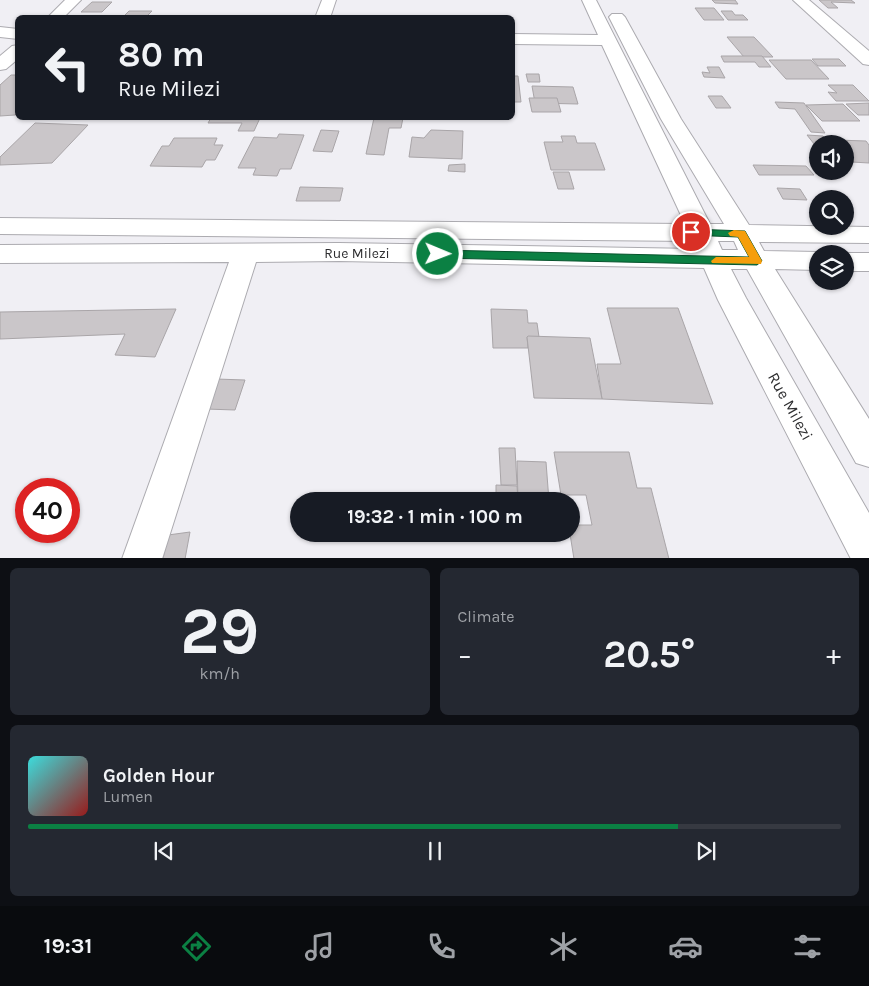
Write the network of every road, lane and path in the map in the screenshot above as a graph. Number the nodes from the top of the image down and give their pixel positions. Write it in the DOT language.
graph roads {
  1 [pos="74,0"];
  2 [pos="329,0"];
  3 [pos="589,0"];
  4 [pos="608,0"];
  5 [pos="800,0"];
  6 [pos="57,15"];
  7 [pos="323,15"];
  8 [pos="0,32"];
  9 [pos="15,34"];
  10 [pos="515,39"];
  11 [pos="608,40"];
  12 [pos="15,52"];
  13 [pos="869,60"];
  14 [pos="0,65"];
  15 [pos="0,226"];
  16 [pos="742,233"];
  17 [pos="869,235"];
  18 [pos="707,247"];
  19 [pos="0,254"];
  20 [pos="246,254"];
  21 [pos="757,261"];
  22 [pos="809,261"];
  23 [pos="854,262"];
  24 [pos="869,262"];
  25 [pos="869,451"];
  26 [pos="869,552"];
  27 [pos="142,558"];
  1 -- 6 [label="street"];
  2 -- 7 [label="street"];
  3 -- 11 [label="street"];
  4 -- 16 [label="street"];
  5 -- 13 [label="street"];
  8 -- 9 [label="street"];
  10 -- 11 [label="street"];
  11 -- 18 [label="street"];
  12 -- 14 [label="street"];
  15 -- 18 [label="street, Rue Milezi"];
  16 -- 17 [label="street, Rue Milezi"];
  16 -- 18 [label="street, Rue Milezi"];
  16 -- 21 [label="street"];
  18 -- 20 [label="street, Rue Milezi"];
  18 -- 21 [label="street, Rue Milezi"];
  18 -- 26 [label="street, Rue Milezi"];
  19 -- 20 [label="street, Rue Milezi"];
  20 -- 27 [label="street"];
  21 -- 22 [label="street, Rue Milezi"];
  21 -- 25 [label="street"];
  23 -- 24 [label="street"];
}
